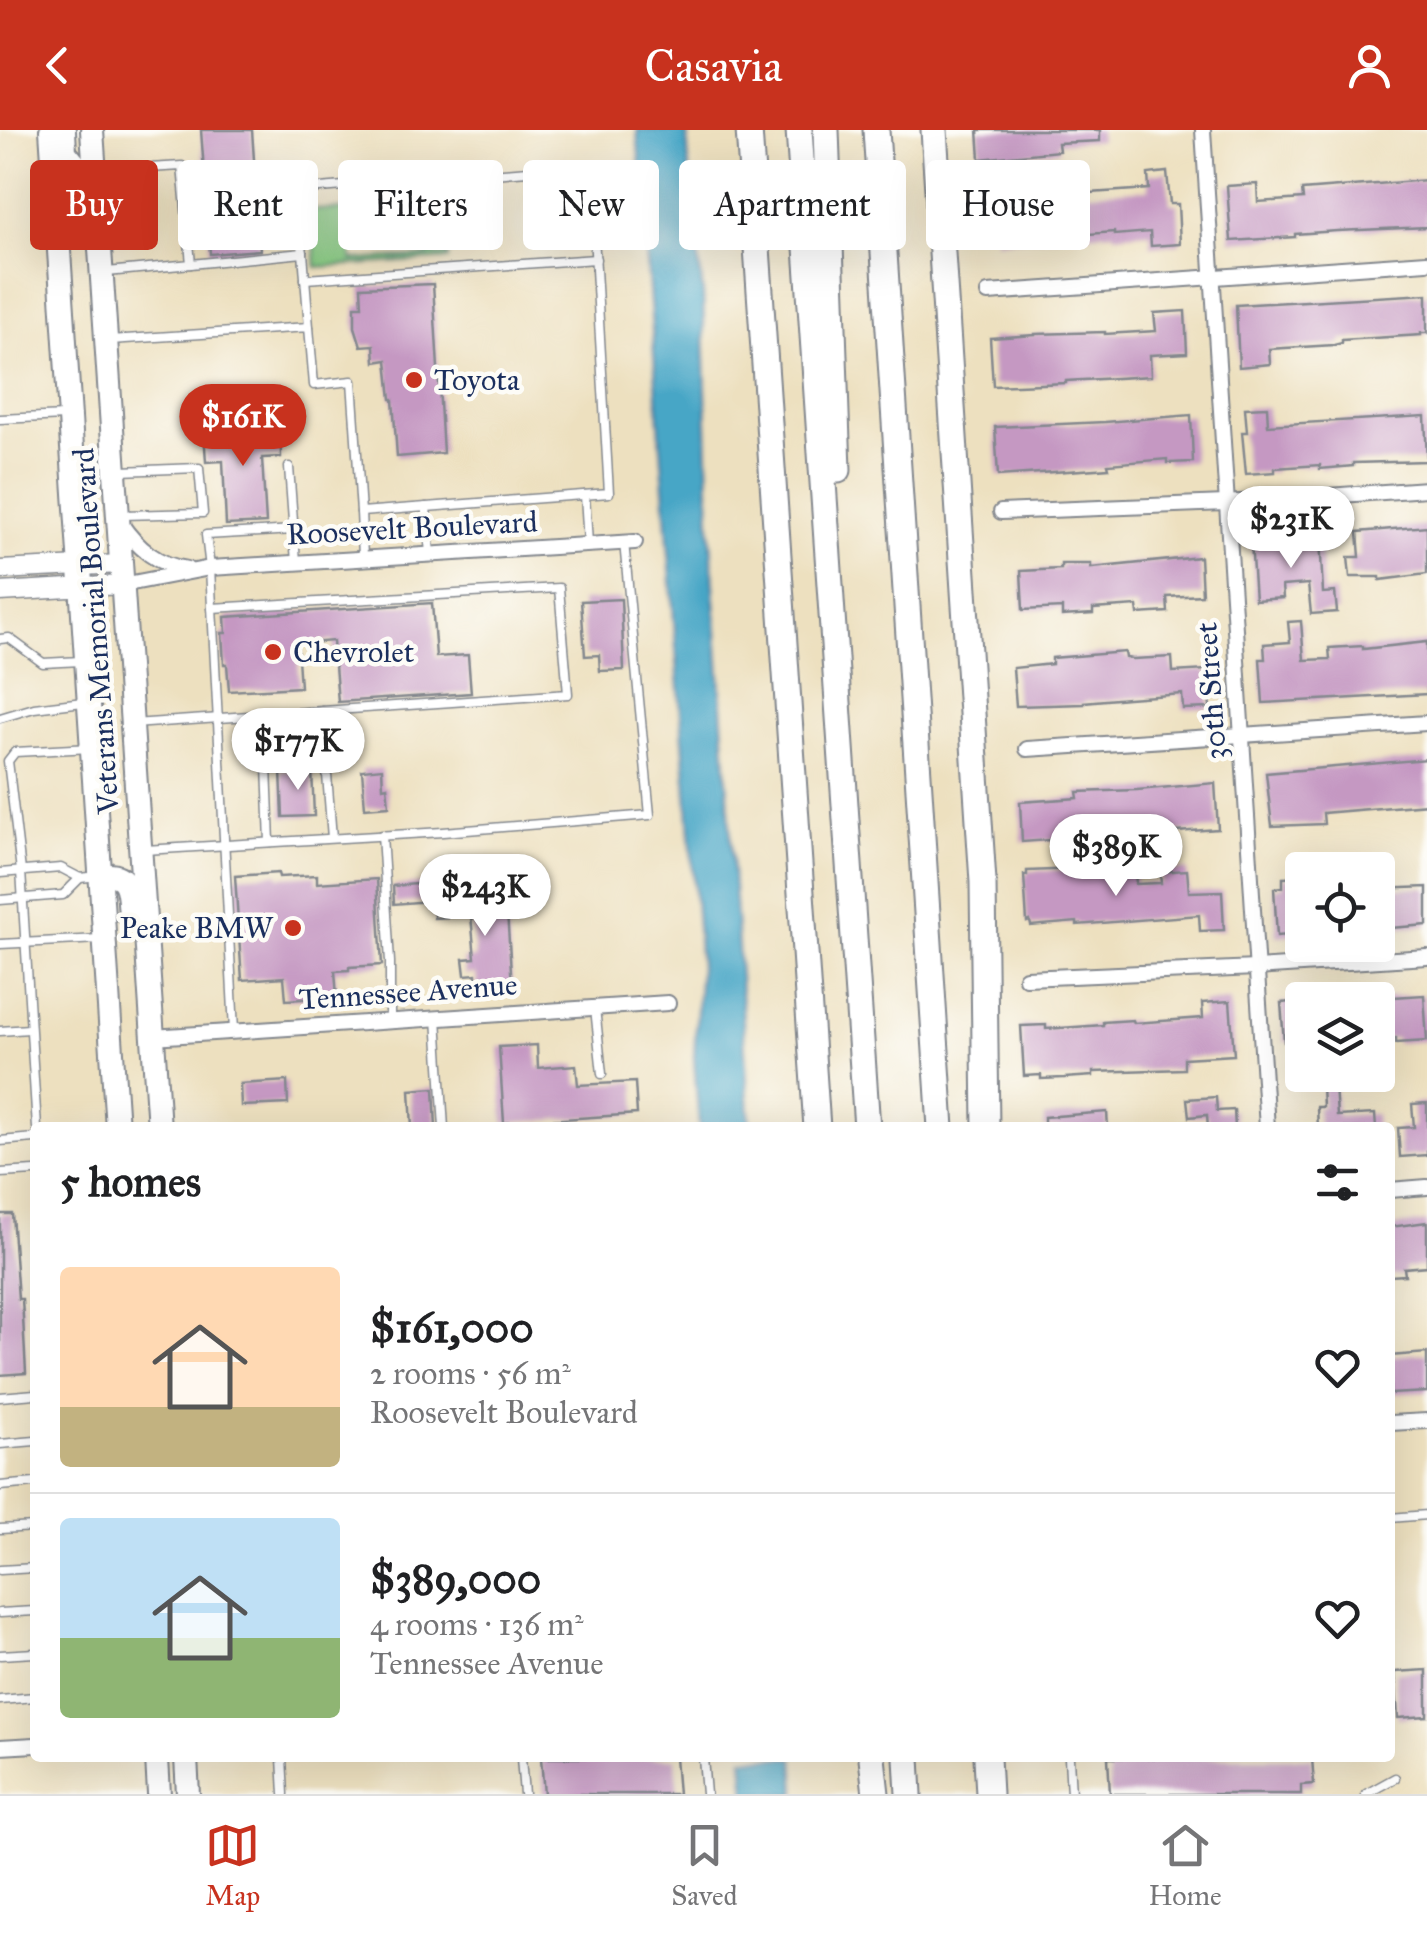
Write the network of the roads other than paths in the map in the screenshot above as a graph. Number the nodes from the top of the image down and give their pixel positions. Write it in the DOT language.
graph roads {
  1 [pos="51,130"];
  2 [pos="64,130"];
  3 [pos="92,130"];
  4 [pos="749,130"];
  5 [pos="799,130"];
  6 [pos="826,130"];
  7 [pos="876,130"];
  8 [pos="934,130"];
  9 [pos="1203,130"];
  10 [pos="53,160"];
  11 [pos="72,160"];
  12 [pos="94,160"];
  13 [pos="158,168"];
  14 [pos="59,250"];
  15 [pos="89,250"];
  16 [pos="100,250"];
  17 [pos="303,253"];
  18 [pos="596,258"];
  19 [pos="1427,262"];
  20 [pos="192,264"];
  21 [pos="102,272"];
  22 [pos="305,278"];
  23 [pos="1213,278"];
  24 [pos="988,293"];
  25 [pos="309,327"];
  26 [pos="106,340"];
  27 [pos="69,415"];
  28 [pos="112,419"];
  29 [pos="0,420"];
  30 [pos="289,467"];
  31 [pos="116,479"];
  32 [pos="74,488"];
  33 [pos="1427,489"];
  34 [pos="585,495"];
  35 [pos="1226,502"];
  36 [pos="426,507"];
  37 [pos="361,512"];
  38 [pos="1001,512"];
  39 [pos="203,513"];
  40 [pos="118,518"];
  41 [pos="294,530"];
  42 [pos="206,536"];
  43 [pos="629,542"];
  44 [pos="588,544"];
  45 [pos="430,554"];
  46 [pos="363,558"];
  47 [pos="296,562"];
  48 [pos="210,568"];
  49 [pos="0,570"];
  50 [pos="193,570"];
  51 [pos="122,574"];
  52 [pos="79,577"];
  53 [pos="0,592"];
  54 [pos="212,608"];
  55 [pos="0,639"];
  56 [pos="85,660"];
  57 [pos="88,702"];
  58 [pos="322,712"];
  59 [pos="266,715"];
  60 [pos="0,718"];
  61 [pos="216,719"];
  62 [pos="1427,723"];
  63 [pos="132,724"];
  64 [pos="1241,734"];
  65 [pos="91,748"];
  66 [pos="1027,750"];
  67 [pos="382,835"];
  68 [pos="332,838"];
  69 [pos="270,842"];
  70 [pos="224,845"];
  71 [pos="140,851"];
  72 [pos="21,871"];
  73 [pos="0,873"];
  74 [pos="90,877"];
  75 [pos="23,898"];
  76 [pos="0,900"];
  77 [pos="104,938"];
  78 [pos="25,942"];
  79 [pos="0,944"];
  80 [pos="1427,956"];
  81 [pos="856,966"];
  82 [pos="1256,968"];
  83 [pos="1026,978"];
  84 [pos="668,1003"];
  85 [pos="595,1008"];
  86 [pos="437,1018"];
  87 [pos="390,1021"];
  88 [pos="29,1029"];
  89 [pos="0,1031"];
  90 [pos="234,1031"];
  91 [pos="152,1037"];
  92 [pos="154,1068"];
  93 [pos="602,1074"];
  94 [pos="36,1122"];
  95 [pos="117,1122"];
  96 [pos="158,1122"];
  97 [pos="444,1122"];
  98 [pos="817,1122"];
  99 [pos="867,1122"];
  100 [pos="941,1122"];
  101 [pos="986,1122"];
  102 [pos="1268,1122"];
  103 [pos="30,1138"];
  104 [pos="0,1140"];
  105 [pos="30,1171"];
  106 [pos="0,1173"];
  107 [pos="1427,1188"];
  108 [pos="1395,1190"];
  109 [pos="30,1394"];
  110 [pos="0,1396"];
  111 [pos="1427,1421"];
  112 [pos="1395,1423"];
  113 [pos="30,1442"];
  114 [pos="0,1444"];
  115 [pos="30,1483"];
  116 [pos="0,1486"];
  117 [pos="1427,1515"];
  118 [pos="1395,1518"];
  119 [pos="30,1527"];
  120 [pos="0,1529"];
  121 [pos="30,1568"];
  122 [pos="0,1570"];
  123 [pos="30,1611"];
  124 [pos="0,1613"];
  125 [pos="30,1653"];
  126 [pos="0,1655"];
  127 [pos="30,1697"];
  128 [pos="0,1700"];
  129 [pos="30,1745"];
  130 [pos="0,1747"];
  131 [pos="157,1762"];
  132 [pos="186,1762"];
  133 [pos="200,1762"];
  134 [pos="282,1762"];
  135 [pos="521,1762"];
  136 [pos="703,1762"];
  137 [pos="872,1762"];
  138 [pos="907,1762"];
  139 [pos="987,1762"];
  140 [pos="1069,1762"];
  141 [pos="1395,1778"];
  142 [pos="159,1794"];
  143 [pos="188,1794"];
  144 [pos="203,1794"];
  145 [pos="284,1794"];
  146 [pos="524,1794"];
  147 [pos="706,1794"];
  148 [pos="876,1794"];
  149 [pos="910,1794"];
  150 [pos="990,1794"];
  151 [pos="1071,1794"];
  152 [pos="1366,1794"];
  1 -- 10 [label="main road, Veterans Memorial Boulevard"];
  2 -- 11 [label="main road"];
  3 -- 12 [label="main road, Veterans Memorial Boulevard"];
  4 -- 98 [label="highway"];
  5 -- 81 [label="highway"];
  6 -- 81 [label="highway"];
  7 -- 100 [label="highway"];
  8 -- 101 [label="highway"];
  9 -- 23 [label="street, 30th Street"];
  13 -- 20 [label="lane"];
  14 -- 27 [label="main road, Veterans Memorial Boulevard"];
  15 -- 28 [label="main road"];
  16 -- 21 [label="main road, Veterans Memorial Boulevard"];
  17 -- 18 [label="lane"];
  17 -- 20 [label="lane"];
  17 -- 22 [label="lane"];
  18 -- 22 [label="lane"];
  18 -- 34 [label="lane"];
  19 -- 23 [label="street"];
  20 -- 21 [label="lane"];
  21 -- 26 [label="main road, Veterans Memorial Boulevard"];
  22 -- 25 [label="lane"];
  23 -- 24 [label="street"];
  23 -- 35 [label="street, 30th Street"];
  25 -- 26 [label="lane"];
  25 -- 37 [label="lane"];
  26 -- 28 [label="main road, Veterans Memorial Boulevard"];
  27 -- 29 [label="lane"];
  27 -- 32 [label="main road, Veterans Memorial Boulevard"];
  28 -- 31 [label="main road, Veterans Memorial Boulevard"];
  30 -- 41 [label="lane"];
  31 -- 32 [label="main road"];
  31 -- 39 [label="lane"];
  31 -- 40 [label="main road, Veterans Memorial Boulevard"];
  32 -- 52 [label="main road, Veterans Memorial Boulevard"];
  33 -- 35 [label="street"];
  34 -- 36 [label="lane"];
  34 -- 44 [label="lane"];
  35 -- 38 [label="street"];
  35 -- 64 [label="street, 30th Street"];
  36 -- 37 [label="lane"];
  36 -- 45 [label="lane"];
  37 -- 46 [label="lane"];
  39 -- 40 [label="lane"];
  39 -- 42 [label="lane"];
  40 -- 50 [label="street, Roosevelt Boulevard"];
  40 -- 51 [label="main road, Veterans Memorial Boulevard"];
  41 -- 42 [label="lane"];
  41 -- 47 [label="lane"];
  42 -- 48 [label="lane"];
  43 -- 44 [label="street, Roosevelt Boulevard"];
  43 -- 67 [label="lane"];
  44 -- 45 [label="street, Roosevelt Boulevard"];
  45 -- 46 [label="street, Roosevelt Boulevard"];
  46 -- 47 [label="street, Roosevelt Boulevard"];
  47 -- 48 [label="street, Roosevelt Boulevard"];
  48 -- 50 [label="street, Roosevelt Boulevard"];
  48 -- 54 [label="lane"];
  49 -- 52 [label="street, Roosevelt Boulevard"];
  50 -- 51 [label="street, Roosevelt Boulevard"];
  51 -- 52 [label="street, Roosevelt Boulevard"];
  51 -- 63 [label="main road, Veterans Memorial Boulevard"];
  52 -- 53 [label="street, Roosevelt Boulevard"];
  52 -- 56 [label="main road, Veterans Memorial Boulevard"];
  54 -- 58 [label="lane"];
  54 -- 61 [label="lane"];
  55 -- 56 [label="lane"];
  56 -- 57 [label="main road, Veterans Memorial Boulevard"];
  57 -- 60 [label="lane"];
  57 -- 65 [label="main road, Veterans Memorial Boulevard"];
  58 -- 59 [label="lane"];
  58 -- 68 [label="lane"];
  59 -- 61 [label="lane"];
  59 -- 69 [label="lane"];
  61 -- 63 [label="lane"];
  61 -- 70 [label="lane"];
  62 -- 64 [label="street"];
  63 -- 71 [label="main road, Veterans Memorial Boulevard"];
  64 -- 66 [label="street"];
  64 -- 82 [label="street, 30th Street"];
  65 -- 72 [label="lane"];
  65 -- 74 [label="main road, Veterans Memorial Boulevard"];
  67 -- 68 [label="lane"];
  67 -- 87 [label="lane"];
  68 -- 69 [label="lane"];
  69 -- 70 [label="lane"];
  70 -- 71 [label="lane"];
  70 -- 90 [label="lane"];
  71 -- 91 [label="main road, Veterans Memorial Boulevard"];
  72 -- 73 [label="lane"];
  72 -- 74 [label="lane"];
  72 -- 75 [label="lane"];
  74 -- 75 [label="lane"];
  74 -- 77 [label="main road, Veterans Memorial Boulevard"];
  74 -- 92 [label="main road"];
  75 -- 76 [label="lane"];
  75 -- 78 [label="lane"];
  77 -- 78 [label="lane"];
  77 -- 95 [label="main road, Veterans Memorial Boulevard"];
  78 -- 79 [label="lane"];
  78 -- 88 [label="lane"];
  80 -- 82 [label="street"];
  81 -- 99 [label="highway"];
  82 -- 83 [label="street"];
  82 -- 102 [label="street, 30th Street"];
  84 -- 85 [label="street, Tennessee Avenue"];
  85 -- 86 [label="street, Tennessee Avenue"];
  85 -- 93 [label="lane"];
  86 -- 87 [label="street, Tennessee Avenue"];
  86 -- 97 [label="lane"];
  87 -- 90 [label="street, Tennessee Avenue"];
  88 -- 89 [label="lane"];
  88 -- 94 [label="lane"];
  90 -- 91 [label="street, Tennessee Avenue"];
  91 -- 92 [label="main road, Veterans Memorial Boulevard"];
  92 -- 96 [label="main road, Veterans Memorial Boulevard"];
  103 -- 104 [label="lane"];
  105 -- 106 [label="lane"];
  107 -- 108 [label="street"];
  109 -- 110 [label="lane"];
  111 -- 112 [label="street"];
  113 -- 114 [label="lane"];
  115 -- 116 [label="lane"];
  117 -- 118 [label="lane"];
  119 -- 120 [label="lane"];
  121 -- 122 [label="lane"];
  123 -- 124 [label="lane"];
  125 -- 126 [label="lane"];
  127 -- 128 [label="lane"];
  129 -- 130 [label="street"];
  131 -- 142 [label="main road"];
  132 -- 143 [label="main road"];
  133 -- 144 [label="main road"];
  134 -- 145 [label="lane"];
  135 -- 146 [label="lane"];
  136 -- 147 [label="lane"];
  137 -- 148 [label="highway"];
  138 -- 149 [label="highway"];
  139 -- 150 [label="highway"];
  140 -- 151 [label="lane"];
  141 -- 152 [label="lane"];
}
